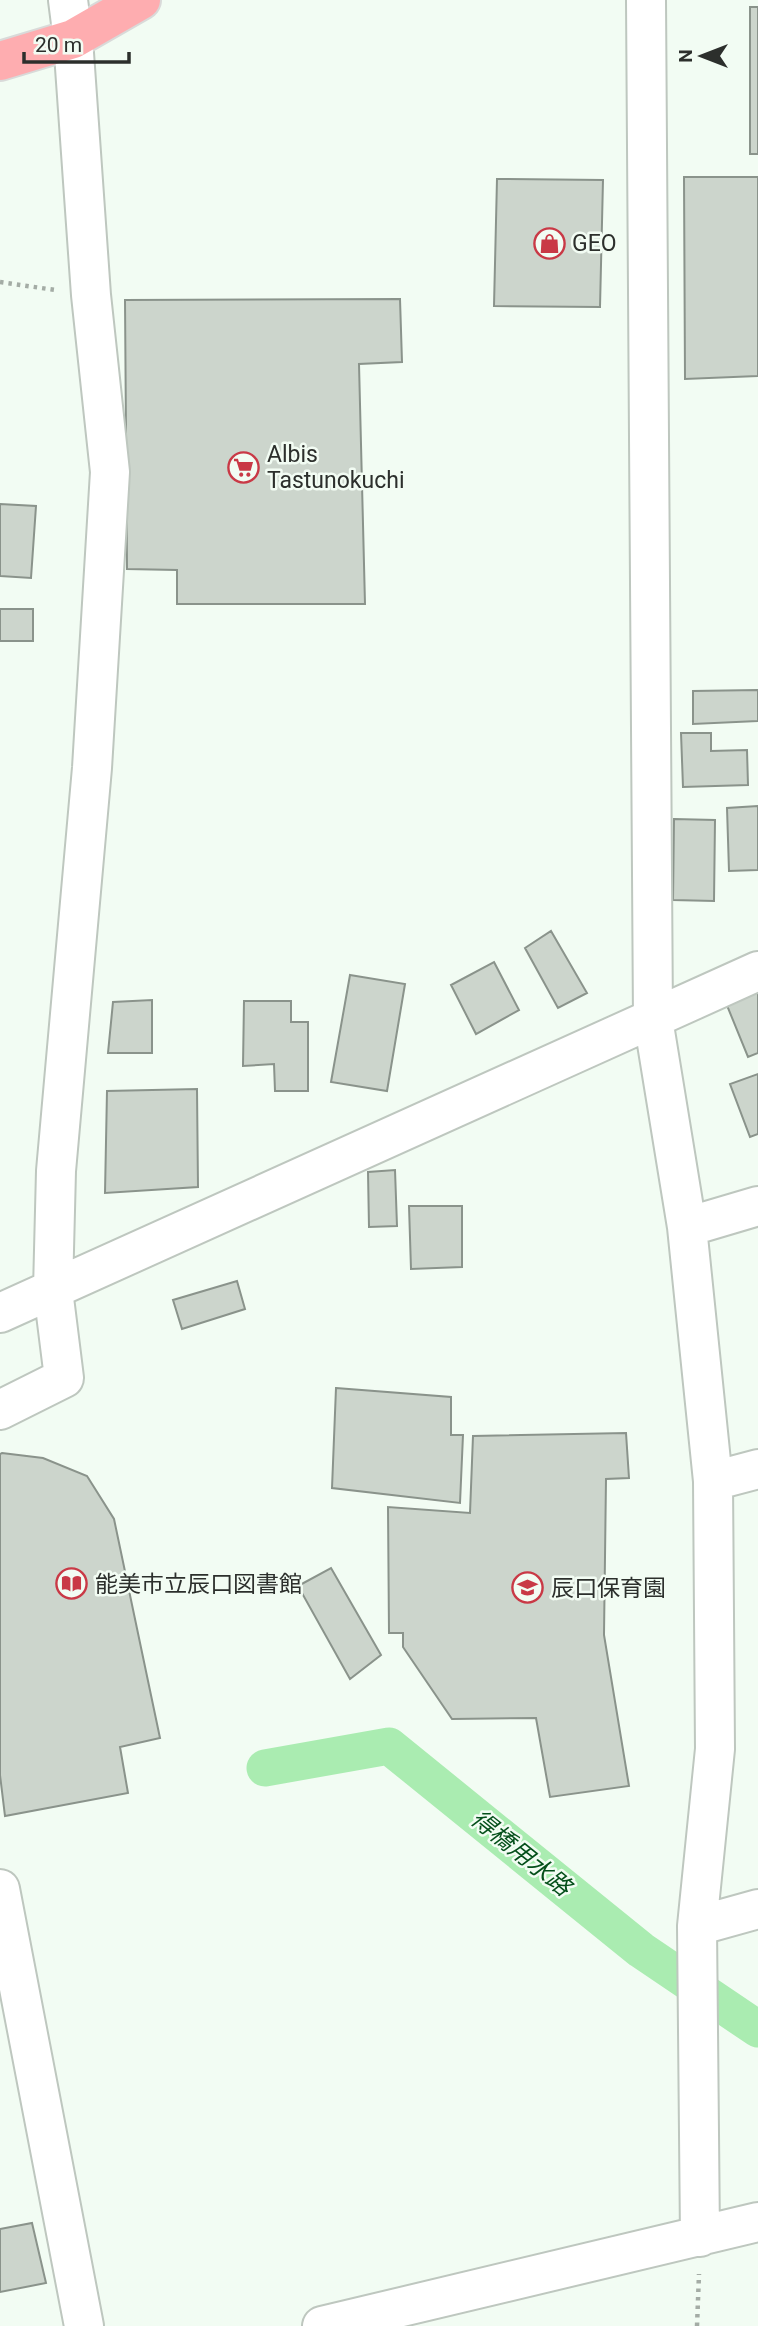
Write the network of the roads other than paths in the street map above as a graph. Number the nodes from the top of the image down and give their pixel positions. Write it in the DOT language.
graph roads {
  1 [pos="68,0"];
  2 [pos="141,0"];
  3 [pos="646,0"];
  4 [pos="73,38"];
  5 [pos="0,61"];
  6 [pos="758,971"];
  7 [pos="653,1019"];
  8 [pos="758,1206"];
  9 [pos="687,1227"];
  10 [pos="52,1290"];
  11 [pos="0,1313"];
  12 [pos="0,1410"];
  13 [pos="758,1469"];
  14 [pos="713,1481"];
  15 [pos="0,1889"];
  16 [pos="758,1909"];
  17 [pos="697,1945"];
  18 [pos="758,2222"];
  19 [pos="699,2237"];
  20 [pos="84,2326"];
  21 [pos="321,2326"];
  1 -- 4 [label="street"];
  2 -- 4 [label="main road"];
  3 -- 7 [label="street"];
  4 -- 5 [label="main road"];
  4 -- 10 [label="street"];
  6 -- 7 [label="street"];
  7 -- 9 [label="street"];
  7 -- 10 [label="street"];
  8 -- 9 [label="street"];
  9 -- 14 [label="street"];
  10 -- 11 [label="street"];
  10 -- 12 [label="street"];
  13 -- 14 [label="street"];
  14 -- 17 [label="street"];
  15 -- 20 [label="street"];
  16 -- 17 [label="street"];
  17 -- 19 [label="street"];
  18 -- 19 [label="street"];
  19 -- 21 [label="street"];
}
